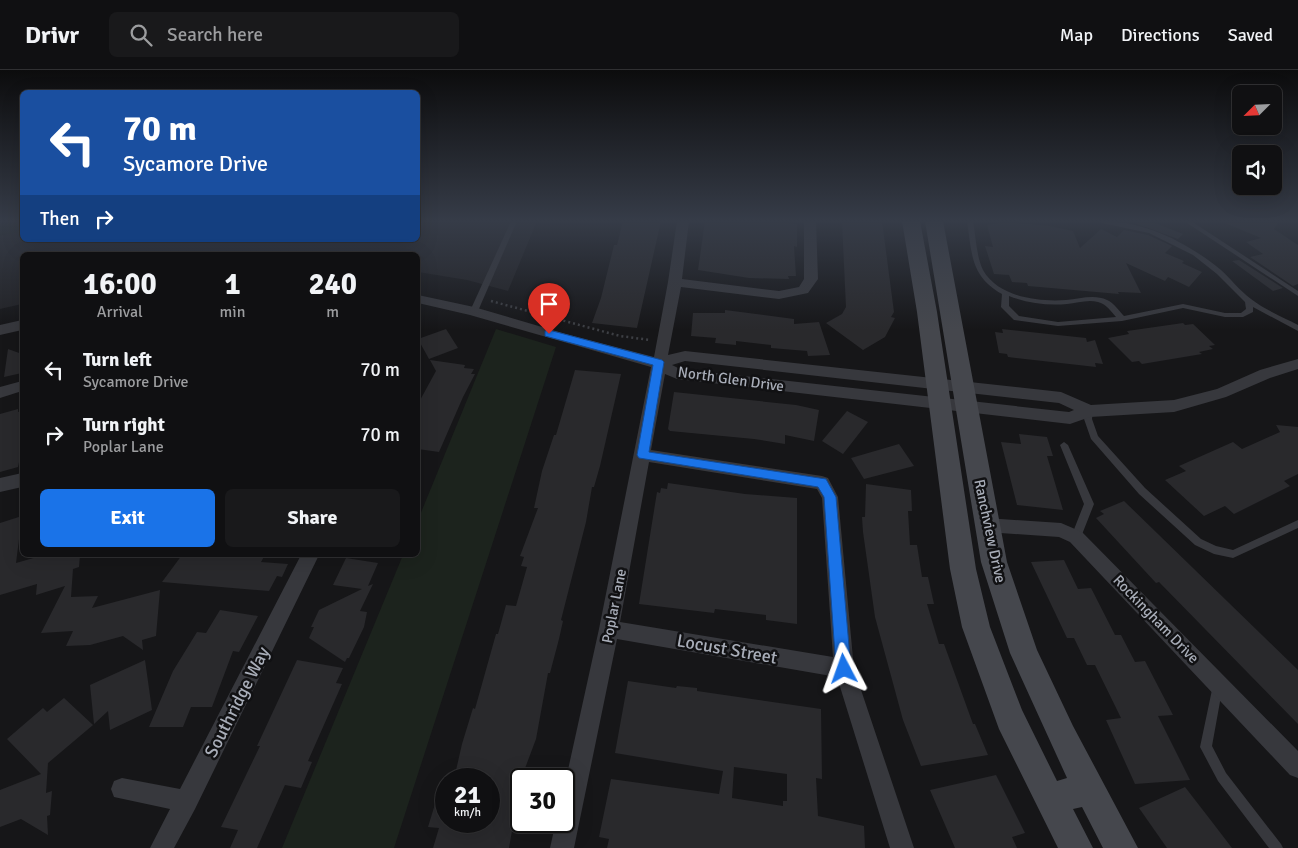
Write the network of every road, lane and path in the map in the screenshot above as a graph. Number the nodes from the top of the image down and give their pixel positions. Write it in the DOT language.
graph roads {
  1 [pos="498,257"];
  2 [pos="678,257"];
  3 [pos="811,257"];
  4 [pos="916,257"];
  5 [pos="941,257"];
  6 [pos="977,257"];
  7 [pos="1199,257"];
  8 [pos="1242,257"];
  9 [pos="675,282"];
  10 [pos="1005,294"];
  11 [pos="1298,294"];
  12 [pos="420,299"];
  13 [pos="1248,300"];
  14 [pos="476,305"];
  15 [pos="1122,319"];
  16 [pos="20,325"];
  17 [pos="1298,328"];
  18 [pos="0,330"];
  19 [pos="663,342"];
  20 [pos="659,362"];
  21 [pos="1298,364"];
  22 [pos="20,387"];
  23 [pos="0,393"];
  24 [pos="937,394"];
  25 [pos="966,398"];
  26 [pos="1089,411"];
  27 [pos="1064,445"];
  28 [pos="643,455"];
  29 [pos="20,480"];
  30 [pos="0,485"];
  31 [pos="1298,524"];
  32 [pos="986,525"];
  33 [pos="1076,537"];
  34 [pos="309,557"];
  35 [pos="610,629"];
  36 [pos="844,669"];
  37 [pos="1218,683"];
  38 [pos="1298,767"];
  39 [pos="122,789"];
  40 [pos="1088,789"];
  41 [pos="1049,799"];
  42 [pos="186,801"];
  43 [pos="162,848"];
  44 [pos="562,848"];
  45 [pos="902,848"];
  46 [pos="1076,848"];
  47 [pos="1122,848"];
  48 [pos="1277,848"];
  1 -- 14 [label="lane"];
  2 -- 9 [label="street, Poplar Lane"];
  3 -- 9 [label="street"];
  4 -- 24 [label="street, Ranchview Drive"];
  5 -- 25 [label="street, Ranchview Drive"];
  6 -- 10 [label="lane"];
  7 -- 13 [label="lane"];
  8 -- 11 [label="lane"];
  9 -- 19 [label="street, Poplar Lane"];
  10 -- 15 [label="lane"];
  10 -- 15 [label="lane"];
  12 -- 14 [label="street"];
  13 -- 15 [label="lane"];
  13 -- 17 [label="lane"];
  14 -- 19 [label="path"];
  14 -- 20 [label="street"];
  16 -- 18 [label="street"];
  19 -- 20 [label="street, Poplar Lane"];
  20 -- 24 [label="street, North Glen Drive"];
  20 -- 24 [label="street, North Glen Drive"];
  20 -- 28 [label="street, Poplar Lane"];
  21 -- 26 [label="street, North Glen Drive"];
  22 -- 23 [label="street"];
  24 -- 25 [label="street, North Glen Drive"];
  24 -- 25 [label="street, North Glen Drive"];
  24 -- 41 [label="street, Ranchview Drive"];
  25 -- 26 [label="street, North Glen Drive"];
  25 -- 26 [label="street, North Glen Drive"];
  25 -- 32 [label="street, Ranchview Drive"];
  26 -- 31 [label="lane"];
  27 -- 33 [label="lane"];
  28 -- 35 [label="street, Poplar Lane"];
  28 -- 36 [label="street"];
  29 -- 30 [label="street"];
  32 -- 33 [label="street, Rockingham Drive"];
  32 -- 40 [label="street, Ranchview Drive"];
  33 -- 37 [label="street, Rockingham Drive"];
  34 -- 42 [label="street, Southridge Way"];
  35 -- 36 [label="street, Locust Street"];
  35 -- 44 [label="street, Poplar Lane"];
  36 -- 45 [label="street"];
  37 -- 38 [label="street, Rockingham Drive"];
  37 -- 48 [label="lane"];
  39 -- 42 [label="street"];
  40 -- 41 [label="street"];
  40 -- 47 [label="street, Ranchview Drive"];
  41 -- 46 [label="street, Ranchview Drive"];
  42 -- 43 [label="street, Southridge Way"];
}
